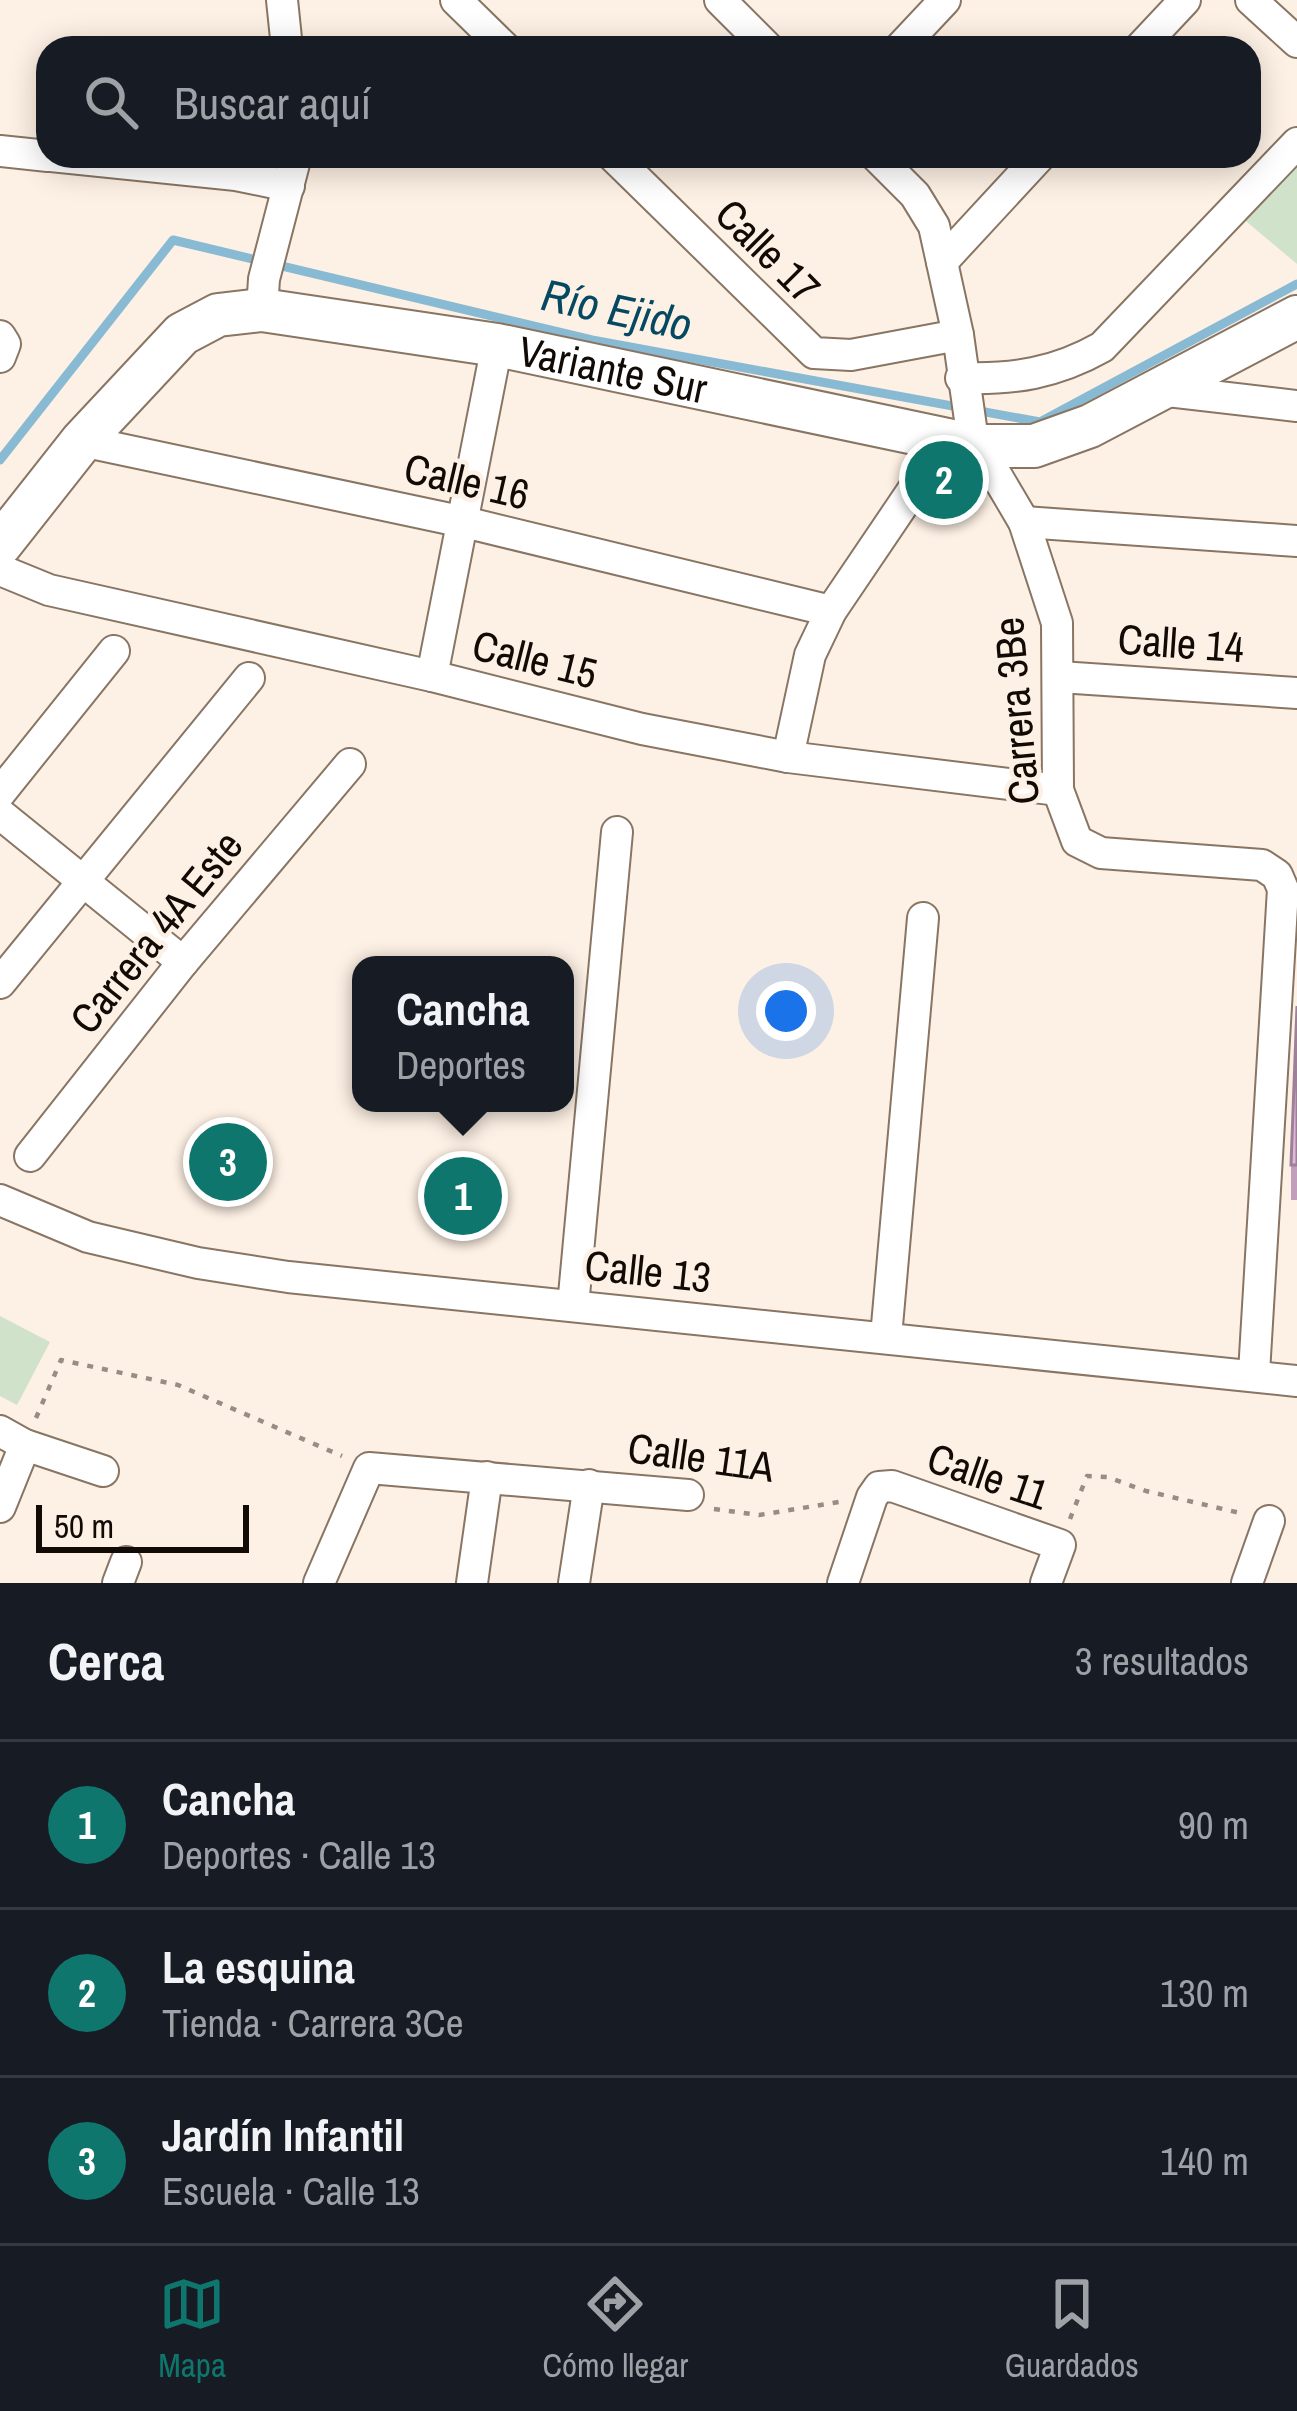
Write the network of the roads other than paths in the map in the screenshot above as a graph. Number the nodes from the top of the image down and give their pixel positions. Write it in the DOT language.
graph roads {
  1 [pos="282,0"];
  2 [pos="456,0"];
  3 [pos="720,0"];
  4 [pos="945,0"];
  5 [pos="1185,0"];
  6 [pos="1251,0"];
  7 [pos="286,36"];
  8 [pos="493,36"];
  9 [pos="756,36"];
  10 [pos="911,36"];
  11 [pos="1151,36"];
  12 [pos="1297,42"];
  13 [pos="1297,143"];
  14 [pos="0,151"];
  15 [pos="36,155"];
  16 [pos="167,168"];
  17 [pos="625,168"];
  18 [pos="888,168"];
  19 [pos="1029,168"];
  20 [pos="293,171"];
  21 [pos="942,262"];
  22 [pos="263,294"];
  23 [pos="1297,317"];
  24 [pos="958,335"];
  25 [pos="497,345"];
  26 [pos="963,384"];
  27 [pos="1159,390"];
  28 [pos="1297,406"];
  29 [pos="965,439"];
  30 [pos="82,441"];
  31 [pos="464,522"];
  32 [pos="1024,522"];
  33 [pos="1297,541"];
  34 [pos="0,545"];
  35 [pos="0,569"];
  36 [pos="831,610"];
  37 [pos="114,651"];
  38 [pos="432,676"];
  39 [pos="1060,677"];
  40 [pos="249,678"];
  41 [pos="1297,693"];
  42 [pos="788,757"];
  43 [pos="350,764"];
  44 [pos="1058,790"];
  45 [pos="0,793"];
  46 [pos="0,814"];
  47 [pos="617,832"];
  48 [pos="83,879"];
  49 [pos="923,918"];
  50 [pos="183,962"];
  51 [pos="0,982"];
  52 [pos="30,1156"];
  53 [pos="0,1200"];
  54 [pos="573,1306"];
  55 [pos="886,1337"];
  56 [pos="1254,1373"];
  57 [pos="1297,1381"];
  58 [pos="12,1438"];
  59 [pos="103,1471"];
  60 [pos="488,1477"];
  61 [pos="589,1484"];
  62 [pos="688,1495"];
  63 [pos="0,1507"];
  64 [pos="1269,1521"];
  65 [pos="319,1583"];
  66 [pos="472,1583"];
  67 [pos="574,1583"];
  68 [pos="843,1583"];
  69 [pos="1046,1583"];
  70 [pos="1247,1583"];
  1 -- 7 [label="street"];
  2 -- 8 [label="street"];
  3 -- 9 [label="street"];
  4 -- 10 [label="street"];
  5 -- 11 [label="street"];
  6 -- 12 [label="street"];
  13 -- 26 [label="street"];
  14 -- 15 [label="street"];
  16 -- 20 [label="street"];
  17 -- 24 [label="street, Calle 17"];
  18 -- 21 [label="street"];
  19 -- 21 [label="street"];
  20 -- 22 [label="street"];
  21 -- 24 [label="street"];
  22 -- 25 [label="main road, Variante Sur"];
  22 -- 30 [label="main road, Variante Sur"];
  23 -- 27 [label="main road, Variante Sur"];
  24 -- 26 [label="street"];
  25 -- 29 [label="main road, Variante Sur"];
  25 -- 31 [label="street"];
  26 -- 29 [label="street"];
  27 -- 28 [label="street"];
  27 -- 29 [label="main road, Variante Sur"];
  29 -- 32 [label="street, Carrera 3Be"];
  29 -- 36 [label="street"];
  30 -- 31 [label="street, Calle 16"];
  30 -- 34 [label="main road, Variante Sur"];
  31 -- 36 [label="street, Calle 16"];
  31 -- 38 [label="street"];
  32 -- 33 [label="street"];
  32 -- 39 [label="street, Carrera 3Be"];
  35 -- 38 [label="street, Calle 15"];
  36 -- 42 [label="street"];
  37 -- 45 [label="street"];
  38 -- 42 [label="street, Calle 15"];
  39 -- 41 [label="street, Calle 14"];
  39 -- 44 [label="street, Carrera 3Be"];
  40 -- 48 [label="street"];
  42 -- 44 [label="street, Calle 15"];
  43 -- 50 [label="street, Carrera 4A Este"];
  44 -- 56 [label="street, Carrera 3Be"];
  46 -- 48 [label="street"];
  47 -- 54 [label="street"];
  48 -- 50 [label="street"];
  48 -- 51 [label="street"];
  49 -- 55 [label="street"];
  50 -- 52 [label="street, Carrera 4A Este"];
  53 -- 54 [label="street, Calle 13"];
  54 -- 55 [label="street, Calle 13"];
  55 -- 56 [label="street, Calle 13"];
  56 -- 57 [label="street, Calle 13"];
  58 -- 59 [label="street"];
  58 -- 63 [label="street"];
  60 -- 61 [label="street, Calle 11A"];
  60 -- 65 [label="street, Calle 11A"];
  60 -- 66 [label="street"];
  61 -- 62 [label="street, Calle 11A"];
  61 -- 67 [label="street"];
  64 -- 70 [label="street"];
  68 -- 69 [label="street, Calle 11"];
}
